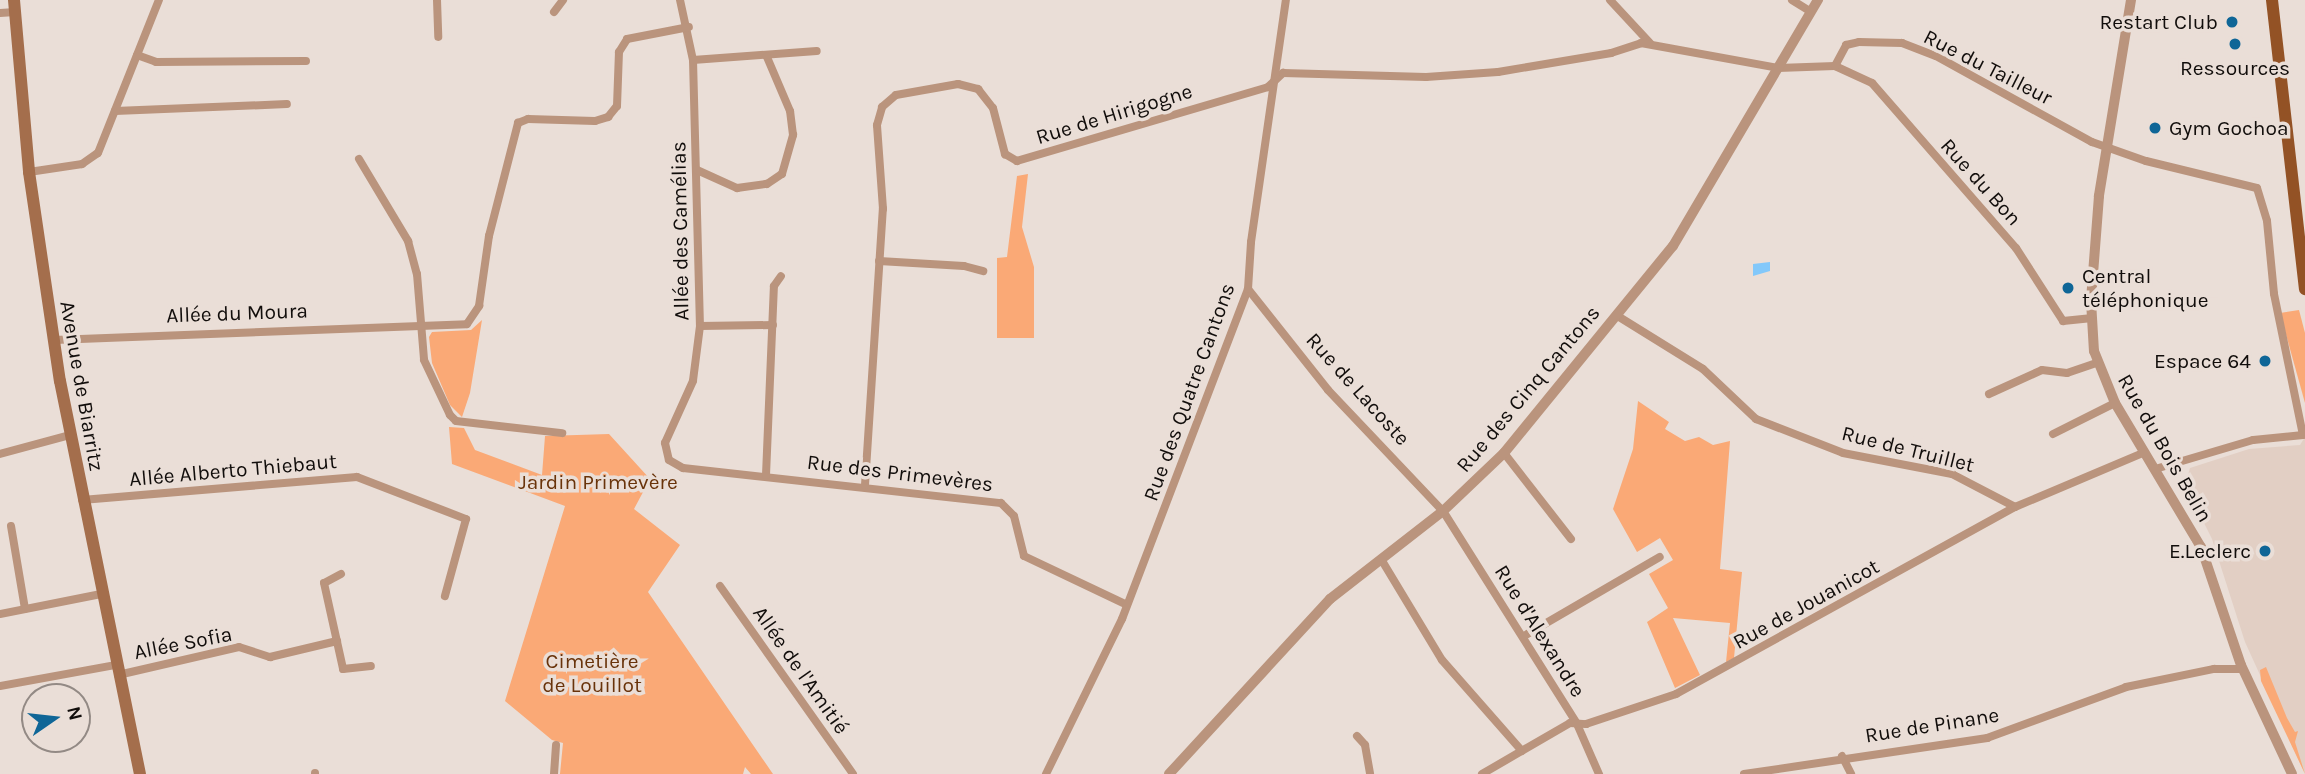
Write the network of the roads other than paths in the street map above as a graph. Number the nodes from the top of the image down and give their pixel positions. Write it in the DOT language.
graph roads {
  1 [pos="159,0"];
  2 [pos="438,0"];
  3 [pos="563,0"];
  4 [pos="680,0"];
  5 [pos="1286,0"];
  6 [pos="1610,0"];
  7 [pos="1792,0"];
  8 [pos="1818,0"];
  9 [pos="2131,0"];
  10 [pos="2272,0"];
  11 [pos="14,6"];
  12 [pos="554,12"];
  13 [pos="1811,12"];
  14 [pos="0,13"];
  15 [pos="689,27"];
  16 [pos="438,37"];
  17 [pos="1650,43"];
  18 [pos="817,51"];
  19 [pos="137,55"];
  20 [pos="767,57"];
  21 [pos="693,60"];
  22 [pos="306,61"];
  23 [pos="1835,66"];
  24 [pos="1777,68"];
  25 [pos="1275,76"];
  26 [pos="288,104"];
  27 [pos="115,111"];
  28 [pos="2105,147"];
  29 [pos="359,159"];
  30 [pos="697,170"];
  31 [pos="29,172"];
  32 [pos="2301,201"];
  33 [pos="879,261"];
  34 [pos="984,271"];
  35 [pos="781,276"];
  36 [pos="1248,289"];
  37 [pos="2305,289"];
  38 [pos="1616,315"];
  39 [pos="2090,318"];
  40 [pos="700,326"];
  41 [pos="773,326"];
  42 [pos="421,327"];
  43 [pos="54,340"];
  44 [pos="2096,363"];
  45 [pos="1989,394"];
  46 [pos="2115,403"];
  47 [pos="562,433"];
  48 [pos="2053,434"];
  49 [pos="70,435"];
  50 [pos="2145,452"];
  51 [pos="1504,453"];
  52 [pos="0,454"];
  53 [pos="667,456"];
  54 [pos="2155,468"];
  55 [pos="766,475"];
  56 [pos="865,485"];
  57 [pos="82,500"];
  58 [pos="2015,507"];
  59 [pos="1443,511"];
  60 [pos="11,526"];
  61 [pos="1571,539"];
  62 [pos="1660,557"];
  63 [pos="1381,559"];
  64 [pos="341,574"];
  65 [pos="720,586"];
  66 [pos="101,594"];
  67 [pos="445,596"];
  68 [pos="1127,604"];
  69 [pos="26,609"];
  70 [pos="0,614"];
  71 [pos="1524,636"];
  72 [pos="337,641"];
  73 [pos="371,666"];
  74 [pos="2243,668"];
  75 [pos="117,670"];
  76 [pos="0,686"];
  77 [pos="1577,724"];
  78 [pos="1357,736"];
  79 [pos="556,745"];
  80 [pos="1522,751"];
  81 [pos="1842,756"];
  82 [pos="140,774"];
  83 [pos="554,774"];
  84 [pos="853,774"];
  85 [pos="1046,774"];
  86 [pos="1169,774"];
  87 [pos="1370,774"];
  88 [pos="1482,774"];
  89 [pos="1599,774"];
  90 [pos="1744,774"];
  91 [pos="1851,774"];
  92 [pos="2292,774"];
  1 -- 19 [label="street"];
  2 -- 16 [label="street"];
  3 -- 12 [label="street"];
  4 -- 15 [label="street, Allée des Camélias"];
  5 -- 25 [label="street, Rue des Quatre Cantons"];
  6 -- 17 [label="street"];
  7 -- 13 [label="street"];
  8 -- 13 [label="street, Rue des Cinq Cantons"];
  9 -- 28 [label="street, Rue du Bois Belin"];
  10 -- 32 [label="main road"];
  11 -- 14 [label="street"];
  11 -- 31 [label="main road, Avenue de Biarritz"];
  13 -- 24 [label="street, Rue des Cinq Cantons"];
  15 -- 21 [label="street, Allée des Camélias"];
  15 -- 42 [label="street, Allée du Moura"];
  17 -- 24 [label="street"];
  17 -- 25 [label="street"];
  18 -- 20 [label="street"];
  19 -- 22 [label="street"];
  19 -- 27 [label="street"];
  20 -- 21 [label="street"];
  20 -- 30 [label="street"];
  21 -- 30 [label="street, Allée des Camélias"];
  23 -- 24 [label="street"];
  23 -- 28 [label="street, Rue du Tailleur"];
  23 -- 39 [label="street, Rue du Bon"];
  24 -- 38 [label="street, Rue des Cinq Cantons"];
  25 -- 33 [label="street, Rue de Hirigogne"];
  25 -- 36 [label="street, Rue des Quatre Cantons"];
  26 -- 27 [label="street"];
  27 -- 31 [label="street"];
  28 -- 39 [label="street, Rue du Bois Belin"];
  28 -- 54 [label="street"];
  29 -- 42 [label="street"];
  30 -- 40 [label="street, Allée des Camélias"];
  31 -- 43 [label="main road, Avenue de Biarritz"];
  32 -- 37 [label="main road"];
  33 -- 34 [label="street"];
  33 -- 56 [label="street, Rue de Hirigogne"];
  35 -- 41 [label="street"];
  36 -- 59 [label="street, Rue de Lacoste"];
  36 -- 68 [label="street, Rue des Quatre Cantons"];
  38 -- 51 [label="street, Rue des Cinq Cantons"];
  38 -- 58 [label="street, Rue de Truillet"];
  39 -- 44 [label="street, Rue du Bois Belin"];
  40 -- 41 [label="street"];
  40 -- 53 [label="street, Allée des Camélias"];
  41 -- 55 [label="street"];
  42 -- 43 [label="street, Allée du Moura"];
  42 -- 47 [label="street"];
  43 -- 49 [label="main road, Avenue de Biarritz"];
  44 -- 45 [label="street"];
  44 -- 46 [label="street, Rue du Bois Belin"];
  46 -- 48 [label="street"];
  46 -- 50 [label="street, Rue du Bois Belin"];
  49 -- 52 [label="street"];
  49 -- 57 [label="main road, Avenue de Biarritz"];
  50 -- 54 [label="street, Rue du Bois Belin"];
  50 -- 58 [label="street, Rue de Jouanicot"];
  51 -- 59 [label="street, Rue des Cinq Cantons"];
  51 -- 61 [label="street"];
  53 -- 55 [label="street, Rue des Primevères"];
  54 -- 74 [label="street, Rue du Bois Belin"];
  55 -- 56 [label="street, Rue des Primevères"];
  56 -- 68 [label="street, Rue des Primevères"];
  57 -- 66 [label="main road, Avenue de Biarritz"];
  57 -- 67 [label="street, Allée Alberto Thiebaut"];
  58 -- 77 [label="street, Rue de Jouanicot"];
  59 -- 63 [label="street, Rue des Cinq Cantons"];
  59 -- 71 [label="street, Rue d'Alexandre"];
  60 -- 69 [label="street"];
  62 -- 71 [label="street"];
  63 -- 80 [label="street"];
  63 -- 86 [label="street, Rue des Cinq Cantons"];
  64 -- 72 [label="street"];
  65 -- 84 [label="street, Allée de l'Amitié"];
  66 -- 69 [label="street"];
  66 -- 75 [label="main road, Avenue de Biarritz"];
  68 -- 85 [label="street, Rue des Quatre Cantons"];
  69 -- 70 [label="street"];
  71 -- 77 [label="street, Rue d'Alexandre"];
  72 -- 73 [label="street"];
  72 -- 75 [label="street, Allée Sofia"];
  74 -- 81 [label="street, Rue de Pinane"];
  74 -- 92 [label="street, Rue du Bois Belin"];
  75 -- 76 [label="street, Allée Sofia"];
  75 -- 82 [label="main road, Avenue de Biarritz"];
  77 -- 80 [label="street, Rue de Jouanicot"];
  77 -- 89 [label="street, Rue d'Alexandre"];
  78 -- 87 [label="street"];
  79 -- 83 [label="street"];
  80 -- 88 [label="street, Rue de Jouanicot"];
  81 -- 90 [label="street, Rue de Pinane"];
  81 -- 91 [label="street"];
}
